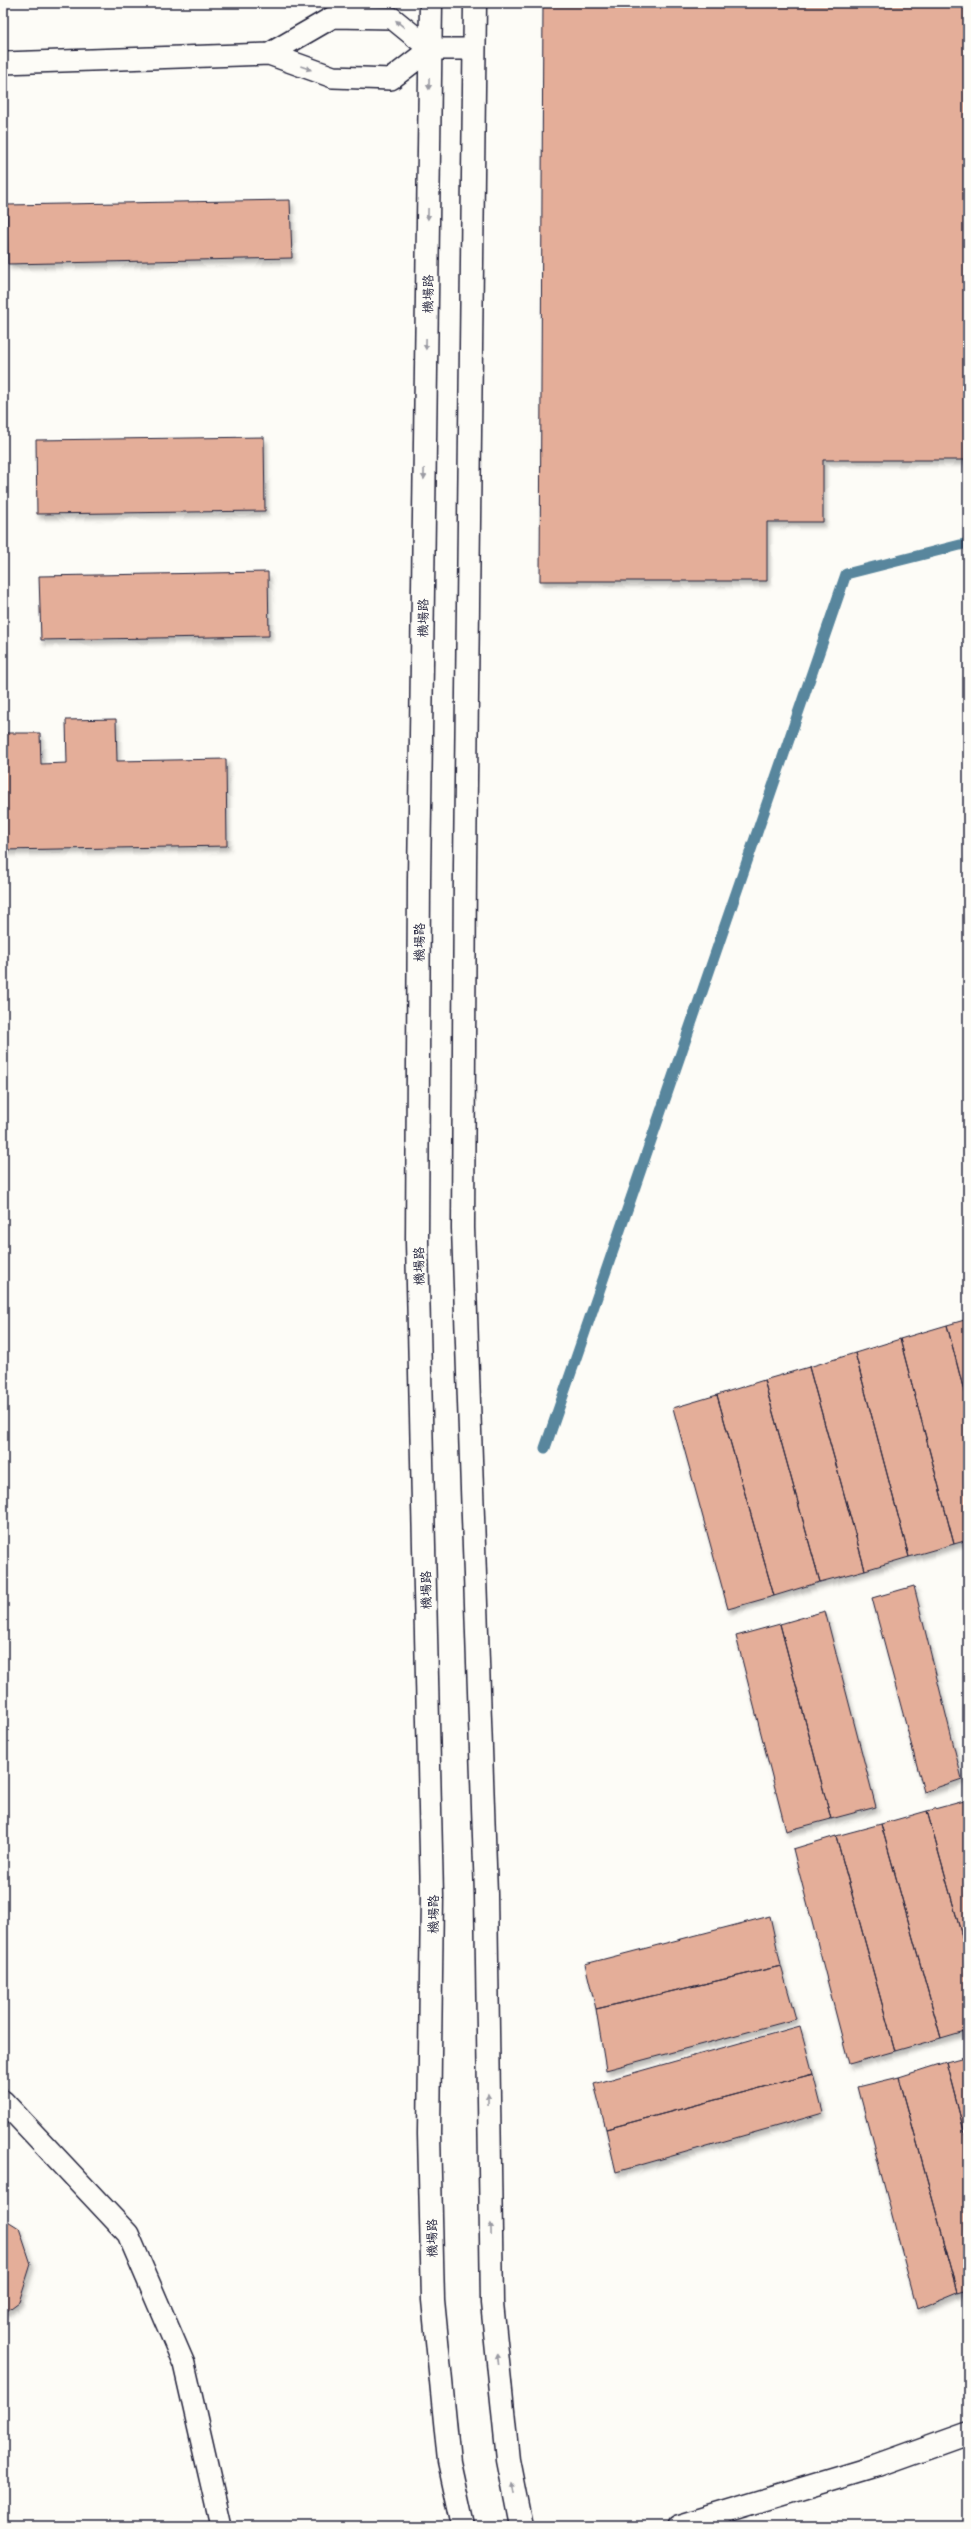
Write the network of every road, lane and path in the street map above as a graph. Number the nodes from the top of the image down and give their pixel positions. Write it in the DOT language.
graph roads {
  1 [pos="431,3"];
  2 [pos="476,3"];
  3 [pos="430,49"];
  4 [pos="474,49"];
  5 [pos="269,54"];
  6 [pos="3,62"];
  7 [pos="3,2101"];
  8 [pos="968,2433"];
  9 [pos="221,2526"];
  10 [pos="463,2526"];
  11 [pos="521,2526"];
  12 [pos="678,2526"];
  1 -- 3 [label="street, 機場路"];
  2 -- 4 [label="street"];
  3 -- 4 [label="lane"];
  5 -- 3 [label="lane, one-way"];
  3 -- 5 [label="lane, one-way"];
  3 -- 10 [label="street, 機場路, one-way"];
  11 -- 4 [label="street, one-way"];
  5 -- 6 [label="lane"];
  7 -- 9 [label="lane"];
  8 -- 12 [label="lane"];
}
